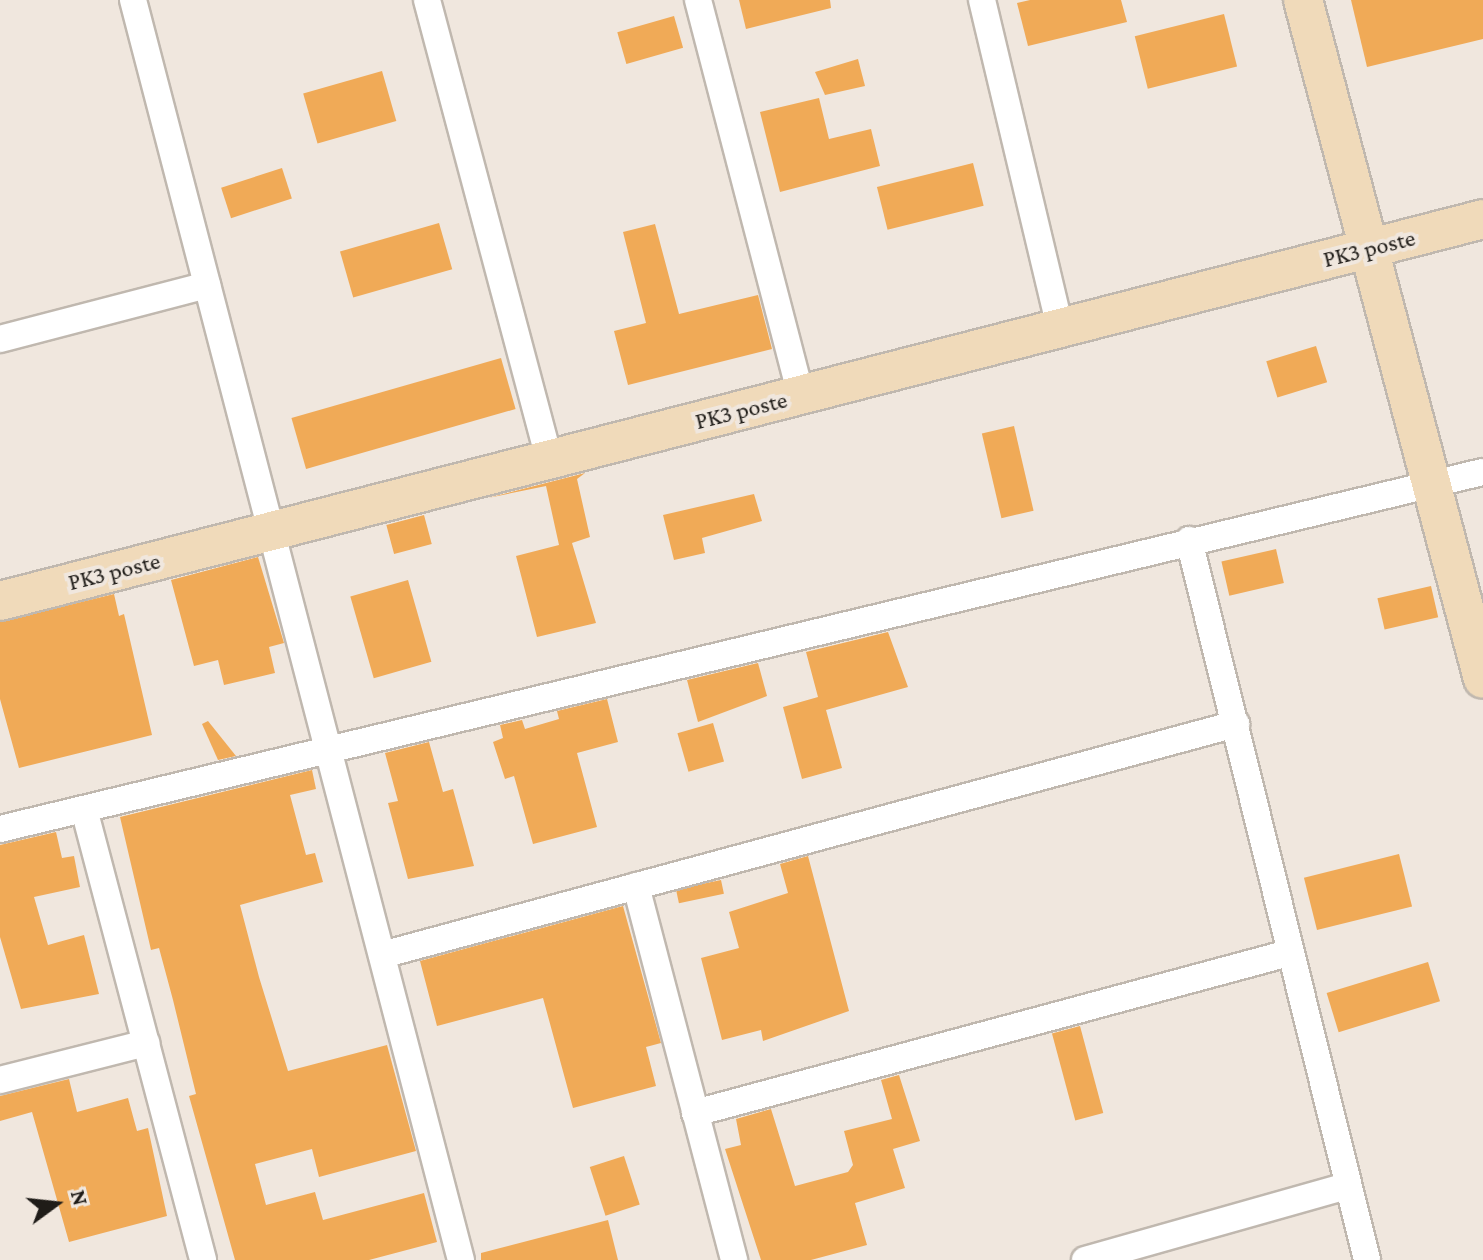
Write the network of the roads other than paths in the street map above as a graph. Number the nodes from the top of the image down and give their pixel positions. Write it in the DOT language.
graph roads {
  1 [pos="133,0"];
  2 [pos="427,0"];
  3 [pos="698,0"];
  4 [pos="982,0"];
  5 [pos="1303,0"];
  6 [pos="1483,219"];
  7 [pos="1374,247"];
  8 [pos="207,285"];
  9 [pos="1060,328"];
  10 [pos="0,339"];
  11 [pos="801,395"];
  12 [pos="549,459"];
  13 [pos="1483,472"];
  14 [pos="1435,484"];
  15 [pos="271,531"];
  16 [pos="1189,540"];
  17 [pos="0,601"];
  18 [pos="1483,679"];
  19 [pos="1236,724"];
  20 [pos="328,750"];
  21 [pos="84,809"];
  22 [pos="0,829"];
  23 [pos="636,886"];
  24 [pos="1289,953"];
  25 [pos="382,955"];
  26 [pos="146,1043"];
  27 [pos="0,1080"];
  28 [pos="695,1113"];
  29 [pos="1346,1186"];
  30 [pos="203,1260"];
  31 [pos="461,1260"];
  32 [pos="734,1260"];
  33 [pos="1085,1260"];
  34 [pos="1367,1260"];
  1 -- 8 [label="street"];
  2 -- 12 [label="street"];
  3 -- 11 [label="street"];
  4 -- 9 [label="street"];
  5 -- 7 [label="street"];
  6 -- 7 [label="street, PK3 poste"];
  7 -- 9 [label="street, PK3 poste"];
  7 -- 14 [label="street"];
  8 -- 10 [label="street"];
  8 -- 15 [label="street"];
  9 -- 11 [label="street, PK3 poste"];
  11 -- 12 [label="street, PK3 poste"];
  12 -- 15 [label="street, PK3 poste"];
  13 -- 14 [label="street"];
  14 -- 16 [label="street"];
  14 -- 18 [label="street"];
  15 -- 17 [label="street, PK3 poste"];
  15 -- 20 [label="street"];
  16 -- 19 [label="street"];
  16 -- 20 [label="street"];
  19 -- 23 [label="street"];
  19 -- 24 [label="street"];
  20 -- 21 [label="street"];
  20 -- 25 [label="street"];
  21 -- 22 [label="street"];
  21 -- 26 [label="street"];
  23 -- 25 [label="street"];
  23 -- 28 [label="street"];
  24 -- 28 [label="street"];
  24 -- 29 [label="street"];
  25 -- 31 [label="street"];
  26 -- 27 [label="street"];
  26 -- 30 [label="street"];
  28 -- 32 [label="street"];
  29 -- 33 [label="street"];
  29 -- 34 [label="street"];
}
